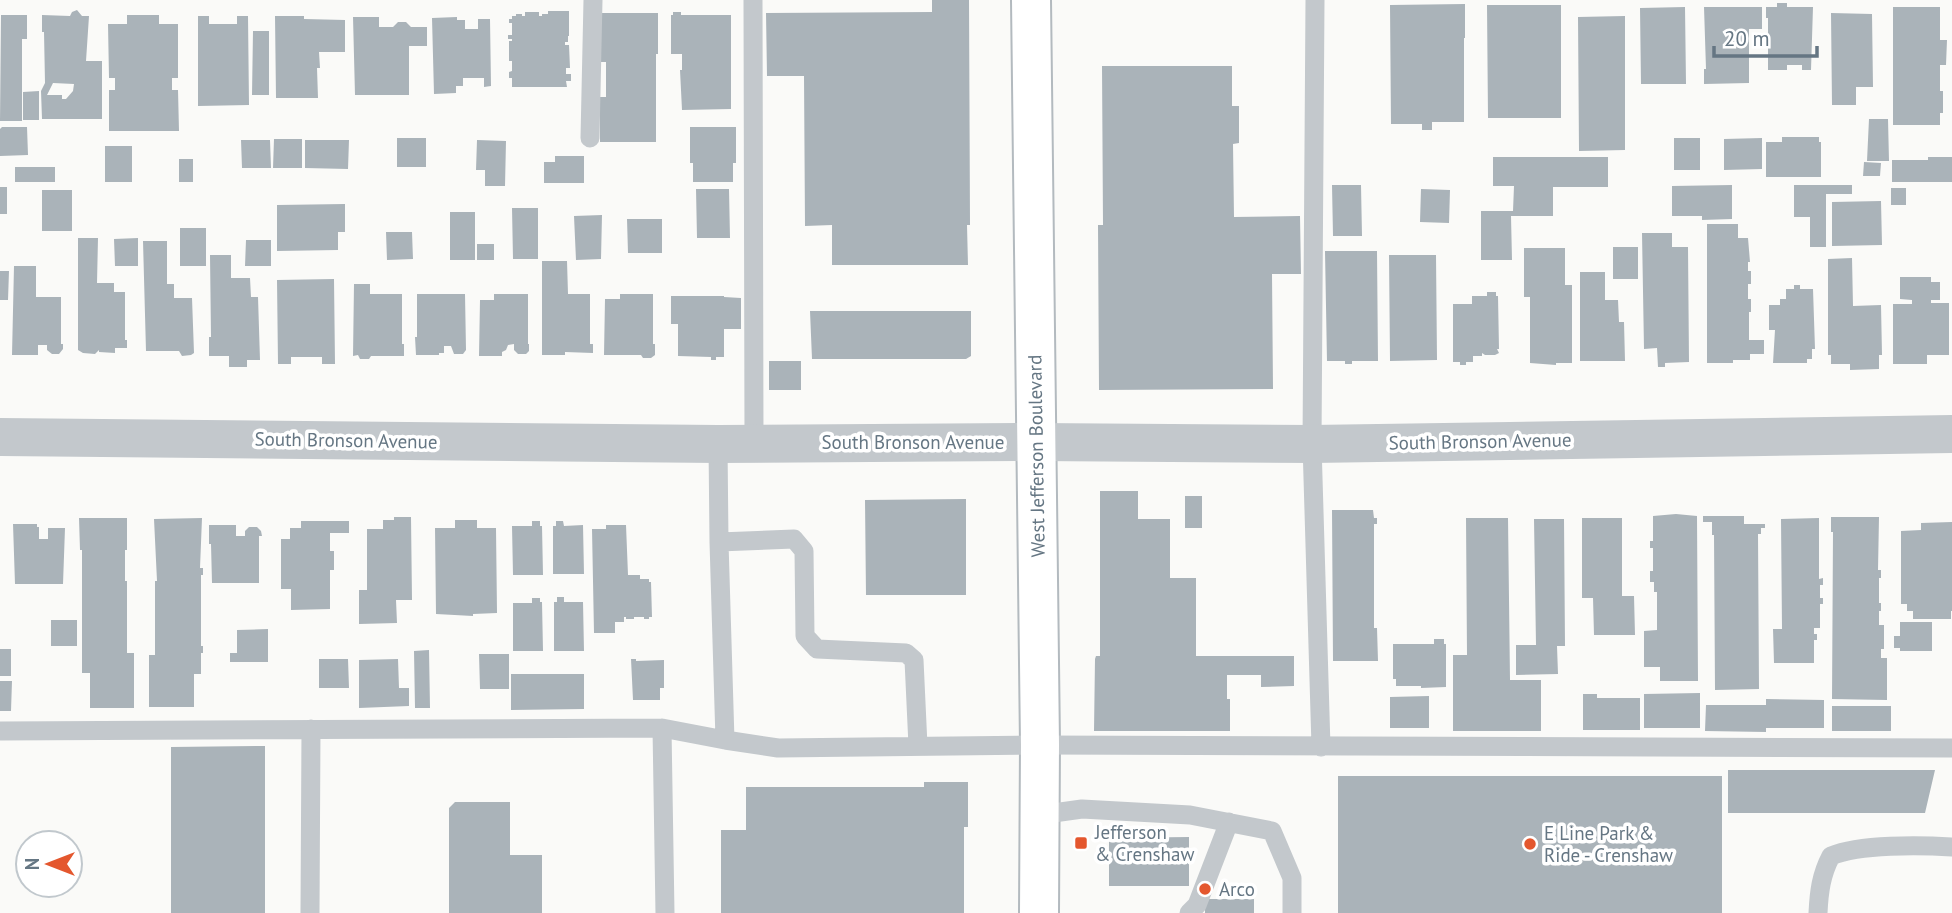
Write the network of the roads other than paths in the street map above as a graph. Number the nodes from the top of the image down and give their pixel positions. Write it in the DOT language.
graph roads {
  1 [pos="593,0"];
  2 [pos="753,0"];
  3 [pos="1031,0"];
  4 [pos="1315,0"];
  5 [pos="590,138"];
  6 [pos="1952,433"];
  7 [pos="0,437"];
  8 [pos="1036,442"];
  9 [pos="736,443"];
  10 [pos="1312,444"];
  11 [pos="719,542"];
  12 [pos="662,728"];
  13 [pos="311,729"];
  14 [pos="0,731"];
  15 [pos="725,740"];
  16 [pos="1040,745"];
  17 [pos="918,746"];
  18 [pos="1321,747"];
  19 [pos="1952,748"];
  20 [pos="1039,815"];
  21 [pos="1229,822"];
  22 [pos="1952,847"];
  23 [pos="310,913"];
  24 [pos="665,913"];
  25 [pos="1039,913"];
  26 [pos="1045,913"];
  27 [pos="1189,913"];
  28 [pos="1292,913"];
  29 [pos="1818,913"];
  1 -- 5 [label="lane"];
  2 -- 9 [label="lane"];
  3 -- 8 [label="main road, West Jefferson Boulevard"];
  4 -- 10 [label="lane"];
  6 -- 10 [label="street, South Bronson Avenue"];
  7 -- 9 [label="street, South Bronson Avenue"];
  8 -- 9 [label="street, South Bronson Avenue"];
  8 -- 10 [label="street, South Bronson Avenue"];
  8 -- 16 [label="main road, West Jefferson Boulevard"];
  9 -- 11 [label="lane"];
  10 -- 18 [label="lane"];
  11 -- 15 [label="lane"];
  11 -- 17 [label="lane"];
  12 -- 13 [label="lane"];
  12 -- 15 [label="lane"];
  12 -- 24 [label="lane"];
  13 -- 14 [label="lane"];
  13 -- 23 [label="lane"];
  15 -- 17 [label="lane"];
  16 -- 17 [label="lane"];
  16 -- 18 [label="lane"];
  16 -- 20 [label="main road, West Jefferson Boulevard"];
  18 -- 19 [label="lane"];
  20 -- 21 [label="lane"];
  20 -- 25 [label="main road, West Jefferson Boulevard"];
  21 -- 27 [label="lane"];
  21 -- 28 [label="lane"];
  22 -- 29 [label="lane"];
  25 -- 26 [label="lane"];
}
